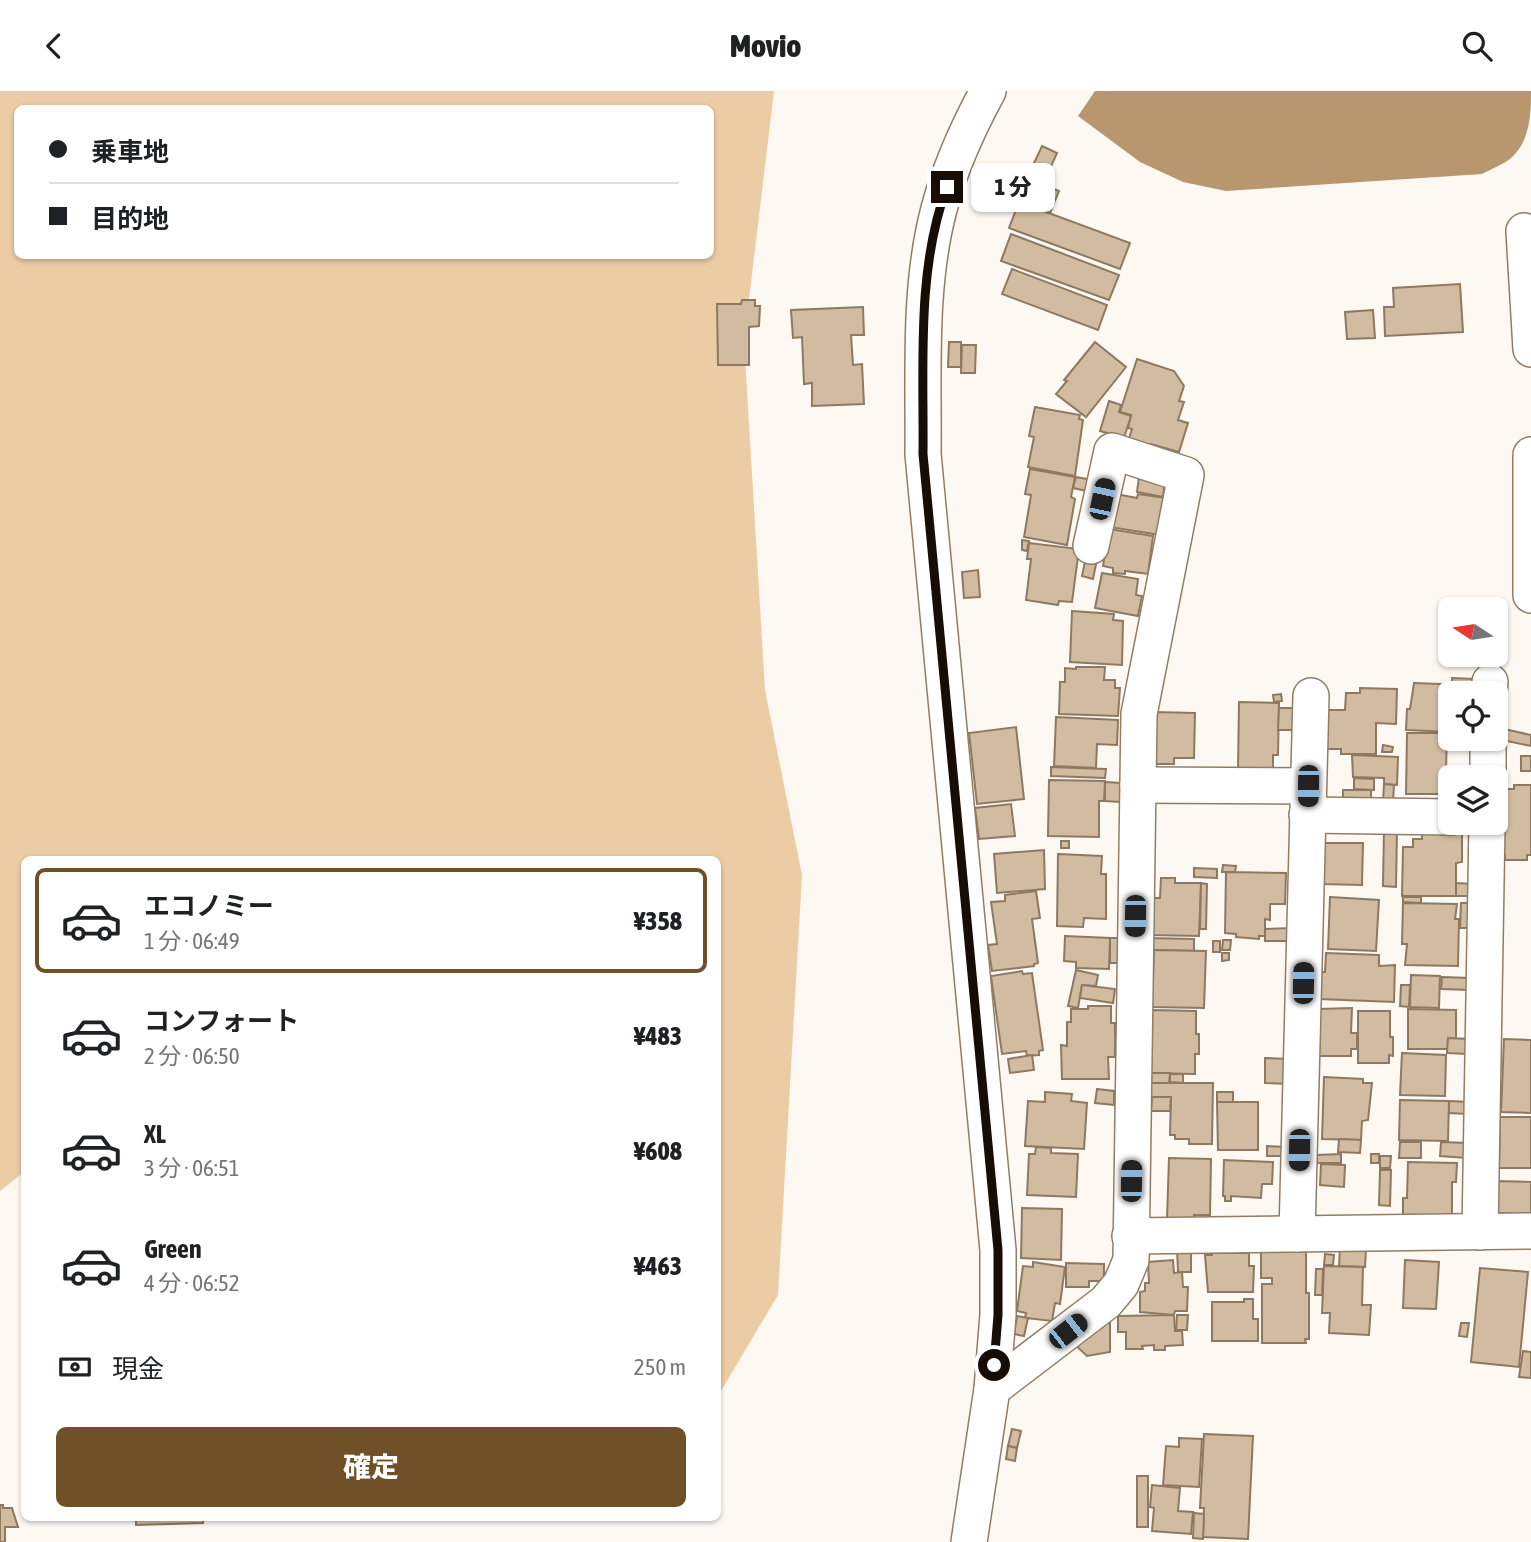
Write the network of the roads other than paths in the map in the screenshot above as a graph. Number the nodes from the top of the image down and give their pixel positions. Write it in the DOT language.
graph roads {
  1 [pos="988,91"];
  2 [pos="1524,231"];
  3 [pos="1531,349"];
  4 [pos="1531,455"];
  5 [pos="1091,547"];
  6 [pos="1531,595"];
  7 [pos="1311,696"];
  8 [pos="1138,785"];
  9 [pos="1307,800"];
  10 [pos="1438,815"];
  11 [pos="1487,835"];
  12 [pos="1531,1231"];
  13 [pos="1480,1232"];
  14 [pos="1297,1234"];
  15 [pos="1130,1236"];
  16 [pos="992,1389"];
  17 [pos="969,1542"];
  1 -- 16 [label="street"];
  2 -- 3 [label="street"];
  4 -- 6 [label="street"];
  5 -- 8 [label="street"];
  7 -- 9 [label="street"];
  8 -- 9 [label="street"];
  8 -- 15 [label="street"];
  9 -- 10 [label="street"];
  9 -- 14 [label="street"];
  11 -- 13 [label="street"];
  12 -- 13 [label="street"];
  13 -- 14 [label="street"];
  14 -- 15 [label="street"];
  15 -- 16 [label="street"];
  16 -- 17 [label="street"];
}
